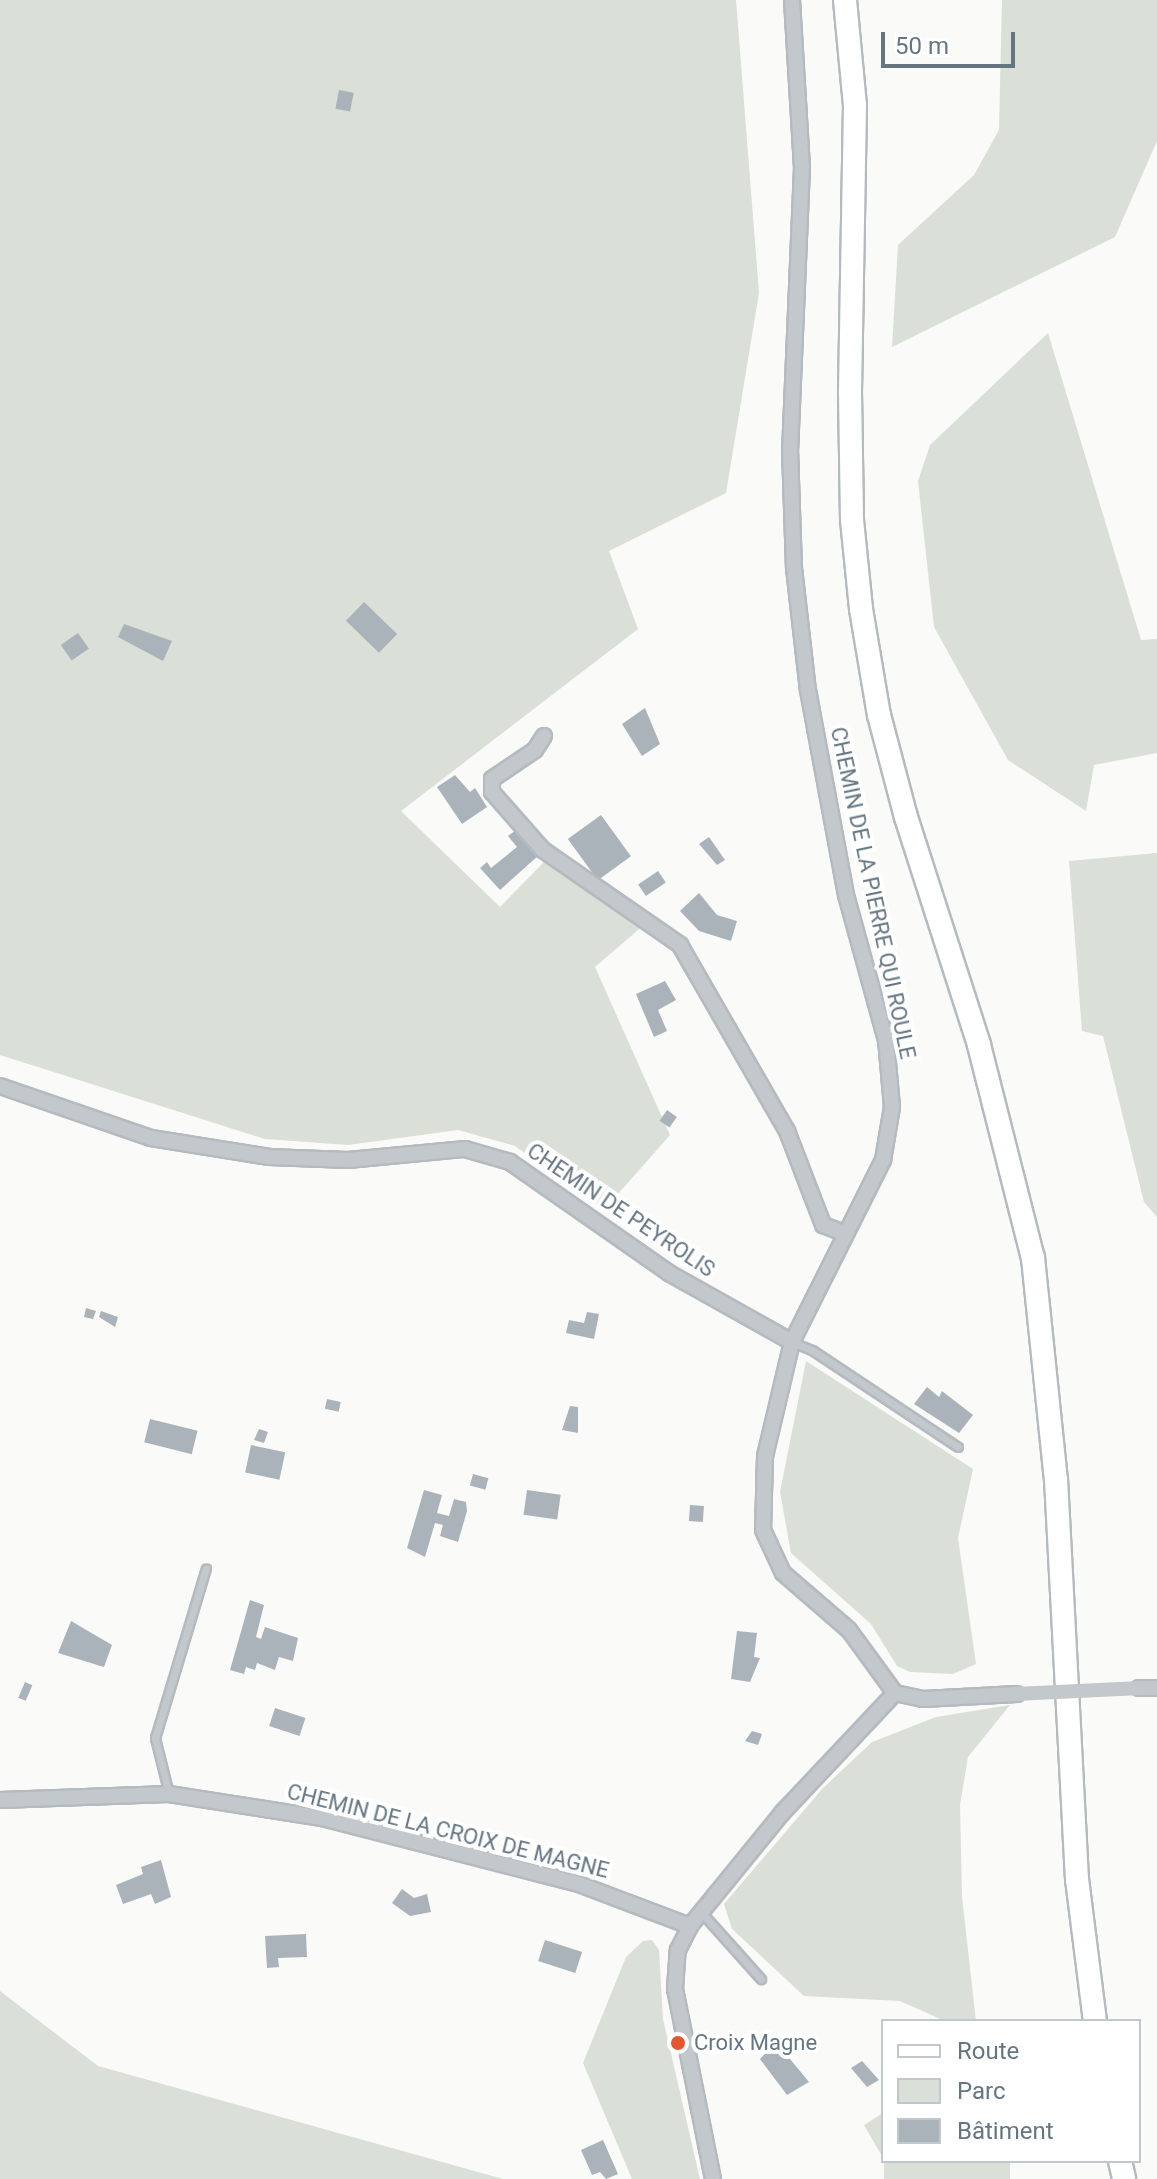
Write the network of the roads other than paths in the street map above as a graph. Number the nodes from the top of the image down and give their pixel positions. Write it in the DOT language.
graph roads {
  1 [pos="792,0"];
  2 [pos="845,0"];
  3 [pos="544,736"];
  4 [pos="0,1086"];
  5 [pos="844,1233"];
  6 [pos="792,1342"];
  7 [pos="958,1447"];
  8 [pos="206,1568"];
  9 [pos="1157,1688"];
  10 [pos="895,1693"];
  11 [pos="169,1794"];
  12 [pos="0,1800"];
  13 [pos="701,1912"];
  14 [pos="690,1926"];
  15 [pos="761,1979"];
  16 [pos="1095,2019"];
  17 [pos="713,2179"];
  1 -- 5 [label="street, CHEMIN DE LA PIERRE QUI ROULE"];
  2 -- 16 [label="main road"];
  3 -- 5 [label="street"];
  4 -- 6 [label="street, CHEMIN DE PEYROLIS"];
  5 -- 6 [label="street, CHEMIN DE LA PIERRE QUI ROULE"];
  6 -- 7 [label="lane"];
  6 -- 10 [label="street"];
  8 -- 11 [label="lane"];
  9 -- 10 [label="street, bridge"];
  10 -- 13 [label="street"];
  11 -- 12 [label="street, CHEMIN DE LA CROIX DE MAGNE"];
  11 -- 14 [label="street, CHEMIN DE LA CROIX DE MAGNE"];
  13 -- 14 [label="street"];
  13 -- 15 [label="lane"];
  14 -- 17 [label="street"];
}
